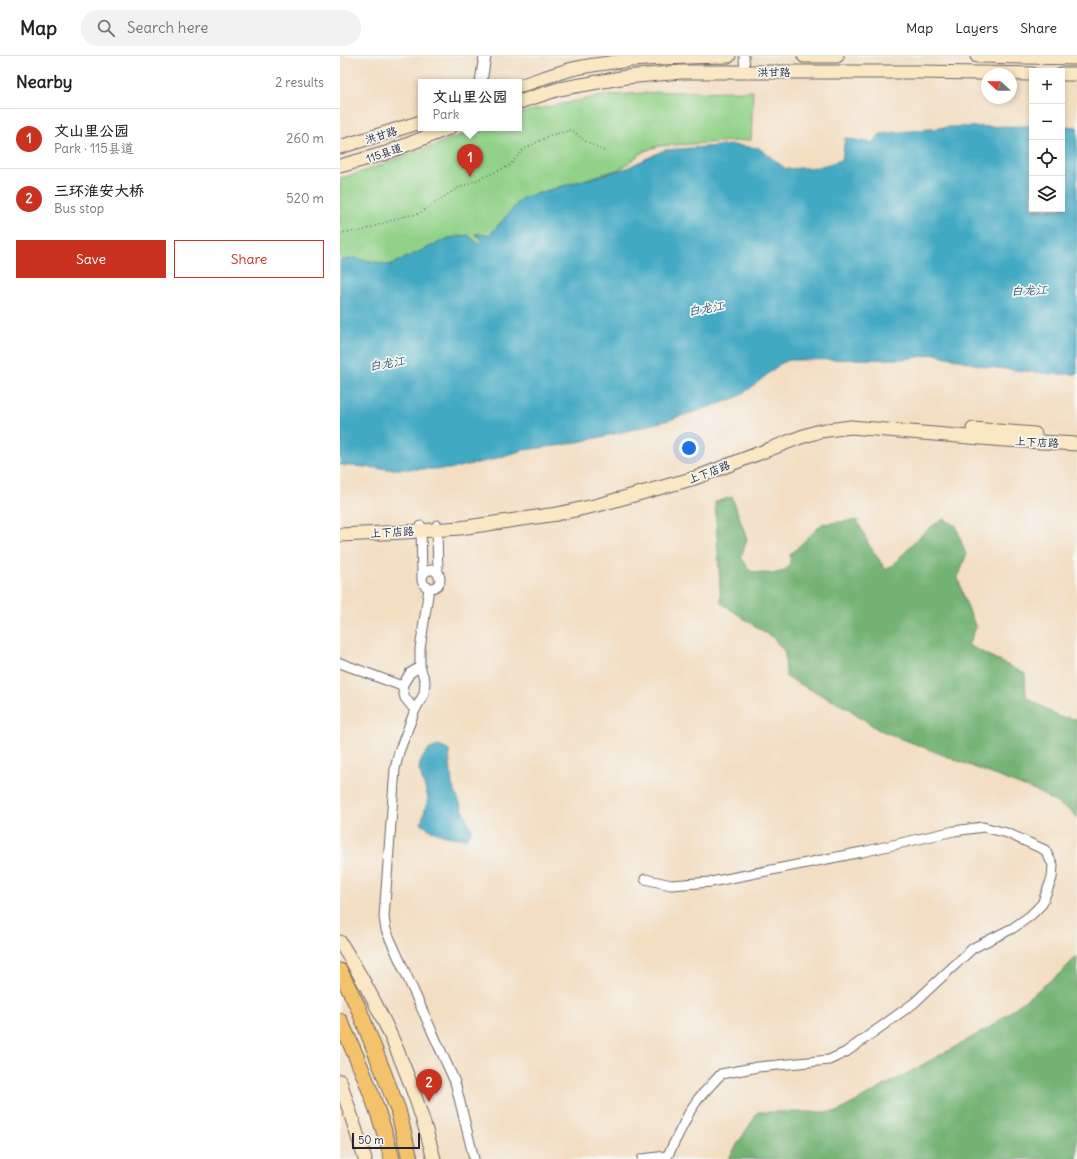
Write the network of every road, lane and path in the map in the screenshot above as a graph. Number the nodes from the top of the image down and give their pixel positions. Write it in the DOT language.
graph roads {
  1 [pos="485,56"];
  2 [pos="729,56"];
  3 [pos="744,56"];
  4 [pos="804,56"];
  5 [pos="837,56"];
  6 [pos="977,56"];
  7 [pos="1077,58"];
  8 [pos="606,59"];
  9 [pos="745,72"];
  10 [pos="1029,74"];
  11 [pos="1065,74"];
  12 [pos="1077,74"];
  13 [pos="481,79"];
  14 [pos="522,85"];
  15 [pos="522,101"];
  16 [pos="418,123"];
  17 [pos="441,131"];
  18 [pos="340,147"];
  19 [pos="606,152"];
  20 [pos="340,166"];
  21 [pos="340,233"];
  22 [pos="1077,437"];
  23 [pos="1077,444"];
  24 [pos="437,527"];
  25 [pos="340,528"];
  26 [pos="422,528"];
  27 [pos="340,535"];
  28 [pos="438,575"];
  29 [pos="422,577"];
  30 [pos="429,588"];
  31 [pos="340,663"];
  32 [pos="420,667"];
  33 [pos="402,686"];
  34 [pos="415,710"];
  35 [pos="645,879"];
  36 [pos="340,942"];
  37 [pos="340,971"];
  38 [pos="340,1021"];
  39 [pos="340,1081"];
  40 [pos="666,1157"];
  41 [pos="365,1159"];
  42 [pos="392,1159"];
  43 [pos="410,1159"];
  44 [pos="434,1159"];
  45 [pos="474,1159"];
  46 [pos="642,1159"];
  1 -- 13 [label="street"];
  2 -- 8 [label="main road"];
  3 -- 9 [label="street"];
  4 -- 5 [label="main road, 洪甘路"];
  6 -- 7 [label="main road"];
  8 -- 14 [label="main road"];
  9 -- 10 [label="main road, 洪甘路"];
  9 -- 15 [label="main road, 洪甘路"];
  11 -- 12 [label="main road"];
  16 -- 18 [label="main road, 洪甘路"];
  17 -- 20 [label="main road, 115县道"];
  19 -- 21 [label="path"];
  22 -- 24 [label="main road, 上下店路"];
  23 -- 24 [label="main road, 上下店路"];
  24 -- 26 [label="main road, 上下店路"];
  24 -- 28 [label="street"];
  25 -- 26 [label="main road, 上下店路"];
  26 -- 27 [label="main road, 上下店路"];
  26 -- 29 [label="street"];
  28 -- 29 [label="street"];
  28 -- 30 [label="street"];
  29 -- 30 [label="street"];
  30 -- 32 [label="street"];
  31 -- 33 [label="street"];
  32 -- 33 [label="street"];
  32 -- 34 [label="street"];
  33 -- 34 [label="street"];
  34 -- 45 [label="street"];
  35 -- 40 [label="street"];
  36 -- 44 [label="main road"];
  37 -- 43 [label="highway"];
  38 -- 42 [label="highway"];
  39 -- 41 [label="main road"];
  40 -- 46 [label="street"];
}
